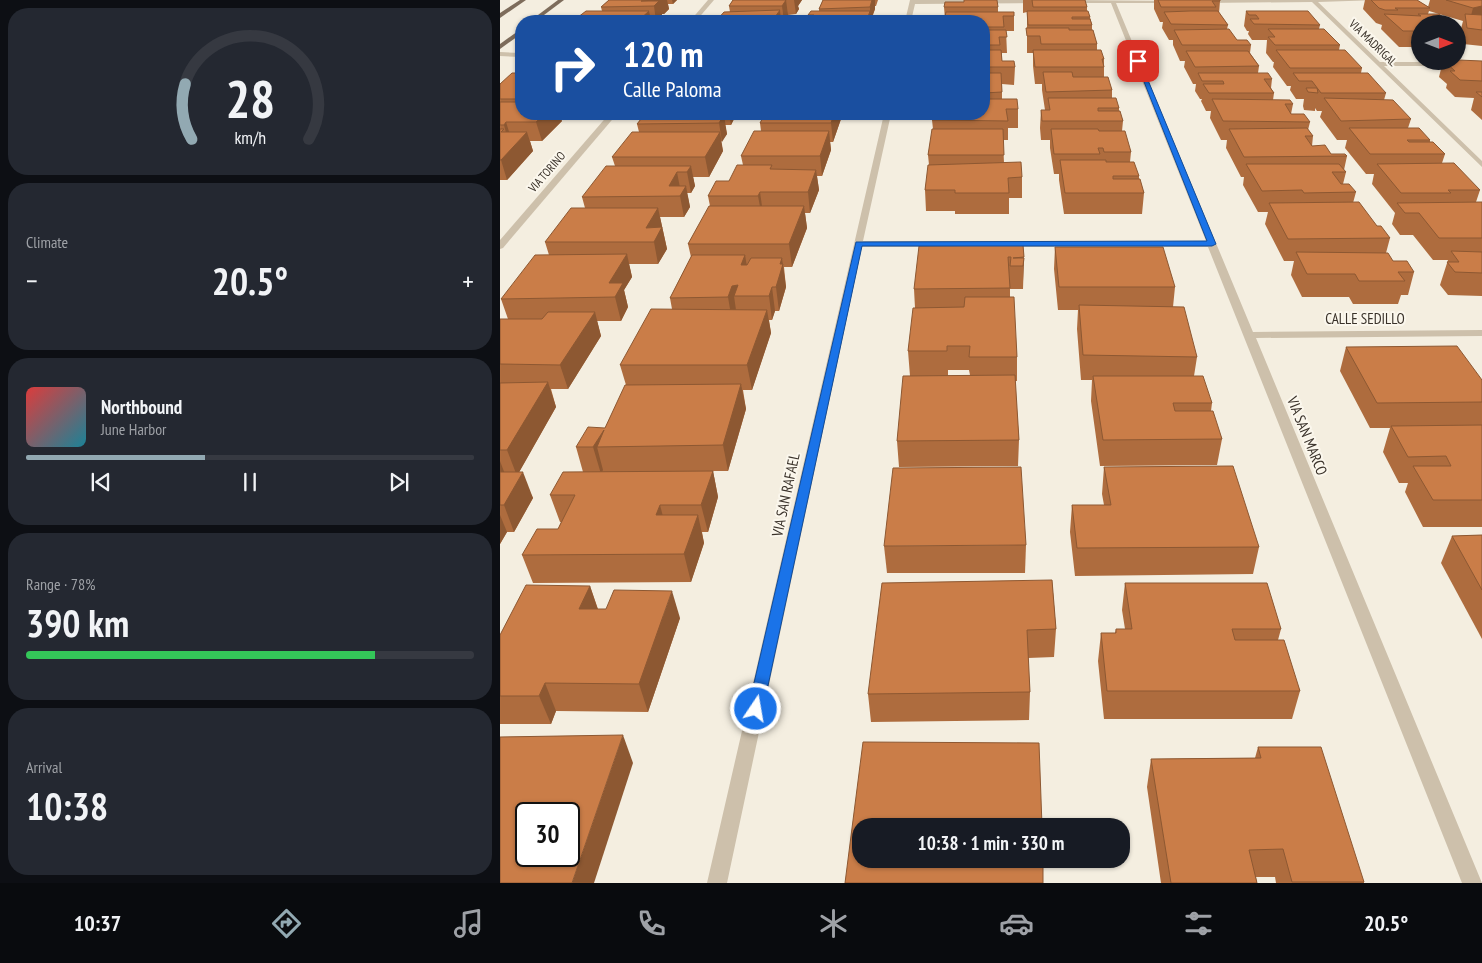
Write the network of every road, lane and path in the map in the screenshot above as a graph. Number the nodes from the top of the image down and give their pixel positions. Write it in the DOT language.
graph roads {
  1 [pos="523,0"];
  2 [pos="561,0"];
  3 [pos="711,0"];
  4 [pos="1314,0"];
  5 [pos="1376,0"];
  6 [pos="912,1"];
  7 [pos="1044,1"];
  8 [pos="1063,1"];
  9 [pos="1113,1"];
  10 [pos="1180,1"];
  11 [pos="1199,1"];
  12 [pos="542,15"];
  13 [pos="698,15"];
  14 [pos="909,15"];
  15 [pos="500,16"];
  16 [pos="515,35"];
  17 [pos="500,47"];
  18 [pos="500,54"];
  19 [pos="515,54"];
  20 [pos="1378,64"];
  21 [pos="1482,64"];
  22 [pos="608,120"];
  23 [pos="886,120"];
  24 [pos="1482,164"];
  25 [pos="859,244"];
  26 [pos="1212,244"];
  27 [pos="500,246"];
  28 [pos="1482,333"];
  29 [pos="1248,335"];
  30 [pos="717,883"];
  31 [pos="1472,883"];
  1 -- 15 [label="main road"];
  2 -- 12 [label="main road"];
  3 -- 13 [label="street"];
  4 -- 5 [label="street"];
  4 -- 11 [label="street"];
  4 -- 20 [label="street, VIA MADRIGAL"];
  6 -- 7 [label="street"];
  6 -- 14 [label="street"];
  8 -- 9 [label="street"];
  9 -- 10 [label="street"];
  9 -- 26 [label="street, VIA SAN MARCO"];
  16 -- 17 [label="main road"];
  18 -- 19 [label="street"];
  20 -- 21 [label="street"];
  20 -- 24 [label="street, VIA MADRIGAL"];
  22 -- 27 [label="street, VIA TORINO"];
  23 -- 25 [label="street, VIA SAN RAFAEL"];
  25 -- 26 [label="street"];
  25 -- 30 [label="street, VIA SAN RAFAEL"];
  26 -- 29 [label="street, VIA SAN MARCO"];
  28 -- 29 [label="street, CALLE SEDILLO"];
  29 -- 31 [label="street, VIA SAN MARCO"];
}
